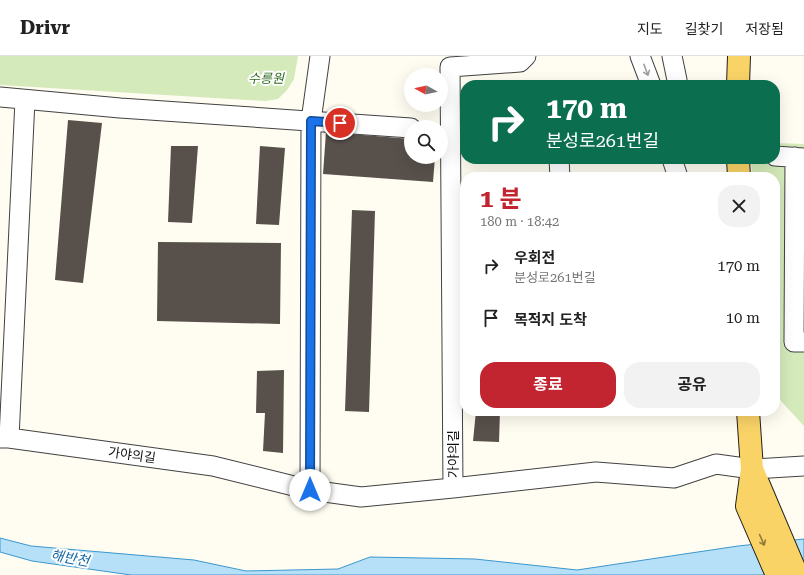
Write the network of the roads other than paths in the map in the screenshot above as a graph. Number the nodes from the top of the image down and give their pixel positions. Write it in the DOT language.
graph roads {
  1 [pos="320,56"];
  2 [pos="640,56"];
  3 [pos="672,56"];
  4 [pos="739,56"];
  5 [pos="521,58"];
  6 [pos="649,80"];
  7 [pos="675,80"];
  8 [pos="738,80"];
  9 [pos="0,97"];
  10 [pos="25,100"];
  11 [pos="311,121"];
  12 [pos="404,128"];
  13 [pos="453,131"];
  14 [pos="780,156"];
  15 [pos="800,157"];
  16 [pos="804,342"];
  17 [pos="748,416"];
  18 [pos="5,438"];
  19 [pos="804,466"];
  20 [pos="752,469"];
  21 [pos="453,488"];
  22 [pos="310,490"];
  23 [pos="757,506"];
  24 [pos="777,575"];
  25 [pos="797,575"];
  1 -- 11 [label="street"];
  2 -- 6 [label="street, one-way"];
  3 -- 7 [label="street"];
  4 -- 8 [label="main road"];
  5 -- 13 [label="street, 가야의길"];
  9 -- 10 [label="street"];
  10 -- 11 [label="street"];
  10 -- 18 [label="street"];
  11 -- 12 [label="street"];
  11 -- 22 [label="street"];
  13 -- 21 [label="street, 가야의길"];
  14 -- 15 [label="street"];
  15 -- 16 [label="street"];
  17 -- 20 [label="main road"];
  18 -- 22 [label="street, 가야의길"];
  19 -- 20 [label="street, 가야의길"];
  20 -- 21 [label="street, 가야의길"];
  20 -- 23 [label="main road"];
  21 -- 22 [label="street, 가야의길"];
  23 -- 24 [label="main road, one-way"];
  23 -- 25 [label="main road"];
}
